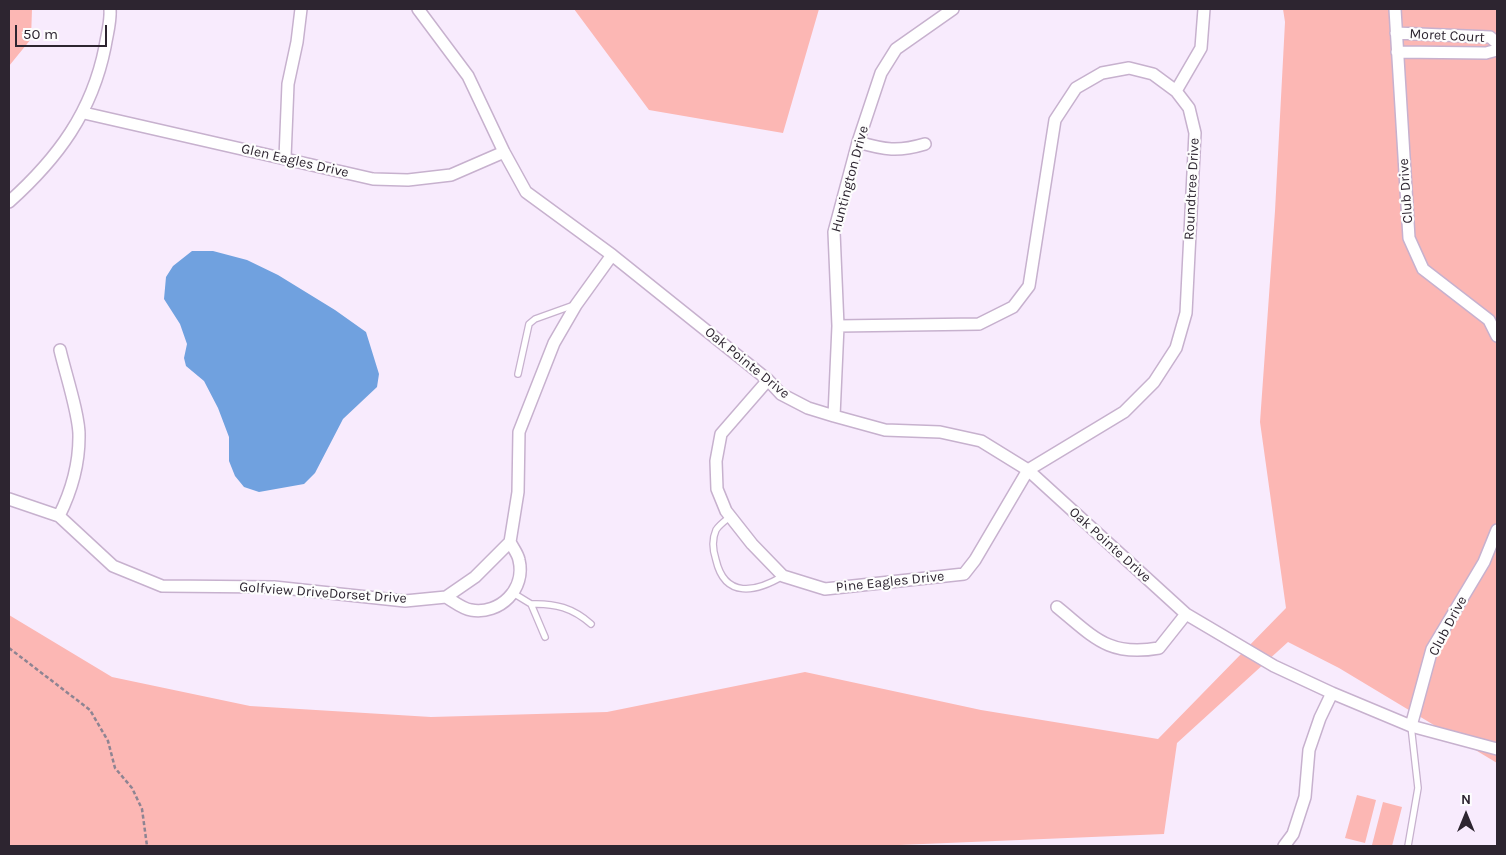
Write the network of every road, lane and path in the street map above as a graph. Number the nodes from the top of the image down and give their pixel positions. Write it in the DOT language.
graph roads {
  1 [pos="110,9"];
  2 [pos="301,9"];
  3 [pos="418,9"];
  4 [pos="953,9"];
  5 [pos="1204,9"];
  6 [pos="1395,9"];
  7 [pos="1396,33"];
  8 [pos="1497,43"];
  9 [pos="1497,50"];
  10 [pos="1397,52"];
  11 [pos="1176,91"];
  12 [pos="84,113"];
  13 [pos="858,142"];
  14 [pos="925,144"];
  15 [pos="504,152"];
  16 [pos="285,158"];
  17 [pos="9,202"];
  18 [pos="612,254"];
  19 [pos="576,305"];
  20 [pos="838,326"];
  21 [pos="1497,336"];
  22 [pos="60,350"];
  23 [pos="518,374"];
  24 [pos="768,380"];
  25 [pos="834,416"];
  26 [pos="1028,470"];
  27 [pos="9,499"];
  28 [pos="59,516"];
  29 [pos="731,516"];
  30 [pos="1497,530"];
  31 [pos="510,542"];
  32 [pos="783,576"];
  33 [pos="513,593"];
  34 [pos="446,597"];
  35 [pos="531,604"];
  36 [pos="1057,607"];
  37 [pos="1186,614"];
  38 [pos="591,624"];
  39 [pos="545,637"];
  40 [pos="9,648"];
  41 [pos="1332,693"];
  42 [pos="1411,726"];
  43 [pos="1497,749"];
  44 [pos="147,846"];
  45 [pos="1284,846"];
  46 [pos="1408,846"];
  1 -- 12 [label="street"];
  2 -- 16 [label="street"];
  3 -- 15 [label="street, Oak Pointe Drive"];
  4 -- 13 [label="street, Huntington Drive"];
  5 -- 11 [label="street"];
  6 -- 7 [label="street, Club Drive"];
  7 -- 8 [label="street, Moret Court"];
  7 -- 10 [label="street, Club Drive"];
  9 -- 10 [label="street, Moret Court"];
  10 -- 21 [label="street, Club Drive"];
  11 -- 20 [label="street, Roundtree Drive"];
  11 -- 26 [label="street, Roundtree Drive"];
  12 -- 16 [label="street, Glen Eagles Drive"];
  12 -- 17 [label="street"];
  13 -- 14 [label="street"];
  13 -- 20 [label="street, Huntington Drive"];
  15 -- 16 [label="street, Glen Eagles Drive"];
  15 -- 18 [label="street, Oak Pointe Drive"];
  18 -- 19 [label="street"];
  18 -- 24 [label="street, Oak Pointe Drive"];
  19 -- 23 [label="lane"];
  19 -- 31 [label="street"];
  20 -- 25 [label="street, Huntington Drive"];
  22 -- 28 [label="street"];
  24 -- 25 [label="street, Oak Pointe Drive"];
  24 -- 29 [label="street, Pine Eagles Drive"];
  25 -- 26 [label="street, Oak Pointe Drive"];
  26 -- 32 [label="street, Pine Eagles Drive"];
  26 -- 37 [label="street, Oak Pointe Drive"];
  27 -- 28 [label="street, Golfview DriveDorset Drive"];
  28 -- 34 [label="street, Golfview DriveDorset Drive"];
  29 -- 32 [label="street, Pine Eagles Drive"];
  29 -- 32 [label="lane"];
  30 -- 42 [label="street, Club Drive"];
  31 -- 33 [label="street"];
  31 -- 34 [label="street, Golfview DriveDorset Drive"];
  33 -- 34 [label="street"];
  33 -- 35 [label="lane"];
  35 -- 38 [label="lane"];
  35 -- 39 [label="lane"];
  36 -- 37 [label="street"];
  37 -- 41 [label="street, Oak Pointe Drive"];
  40 -- 44 [label="path"];
  41 -- 42 [label="street, Oak Pointe Drive"];
  41 -- 45 [label="street"];
  42 -- 43 [label="street, Oak Pointe Drive"];
  42 -- 46 [label="lane"];
}
